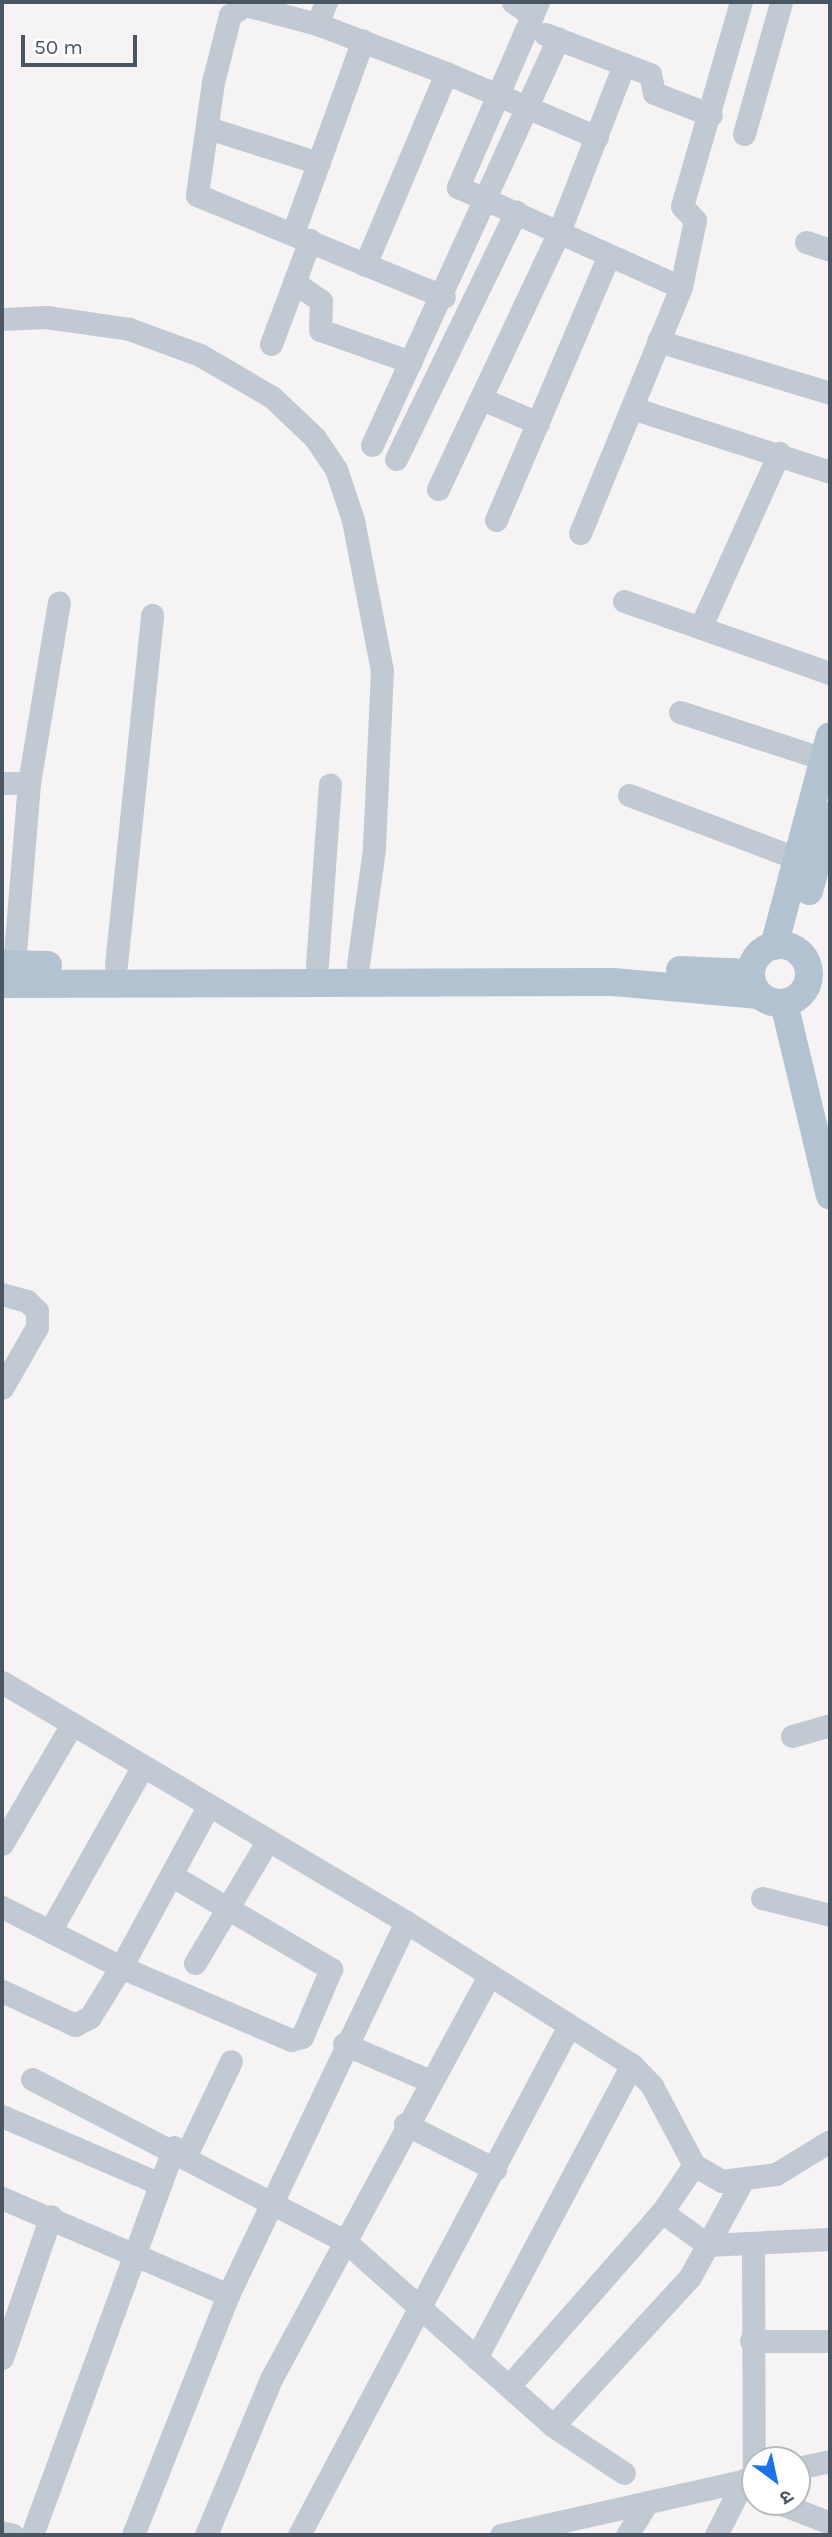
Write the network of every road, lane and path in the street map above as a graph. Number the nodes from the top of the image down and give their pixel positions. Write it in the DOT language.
graph roads {
  1 [pos="326,2"];
  2 [pos="513,2"];
  3 [pos="741,2"];
  4 [pos="781,2"];
  5 [pos="533,15"];
  6 [pos="317,24"];
  7 [pos="558,39"];
  8 [pos="363,40"];
  9 [pos="624,64"];
  10 [pos="446,73"];
  11 [pos="495,96"];
  12 [pos="528,110"];
  13 [pos="712,115"];
  14 [pos="208,128"];
  15 [pos="744,134"];
  16 [pos="597,137"];
  17 [pos="319,163"];
  18 [pos="487,200"];
  19 [pos="516,212"];
  20 [pos="559,232"];
  21 [pos="302,237"];
  22 [pos="806,242"];
  23 [pos="830,250"];
  24 [pos="608,257"];
  25 [pos="365,265"];
  26 [pos="294,282"];
  27 [pos="681,287"];
  28 [pos="443,297"];
  29 [pos="2,319"];
  30 [pos="658,341"];
  31 [pos="271,344"];
  32 [pos="411,362"];
  33 [pos="830,393"];
  34 [pos="482,399"];
  35 [pos="632,408"];
  36 [pos="538,423"];
  37 [pos="372,445"];
  38 [pos="779,453"];
  39 [pos="396,459"];
  40 [pos="830,472"];
  41 [pos="438,489"];
  42 [pos="496,520"];
  43 [pos="580,533"];
  44 [pos="625,601"];
  45 [pos="59,602"];
  46 [pos="152,615"];
  47 [pos="701,626"];
  48 [pos="830,673"];
  49 [pos="680,712"];
  50 [pos="827,748"];
  51 [pos="2,783"];
  52 [pos="29,783"];
  53 [pos="330,784"];
  54 [pos="629,795"];
  55 [pos="830,817"];
  56 [pos="798,859"];
  57 [pos="783,947"];
  58 [pos="358,964"];
  59 [pos="116,965"];
  60 [pos="317,965"];
  61 [pos="6,971"];
  62 [pos="819,986"];
  63 [pos="765,990"];
  64 [pos="830,1196"];
  65 [pos="2,1294"];
  66 [pos="2,1388"];
  67 [pos="2,1682"];
  68 [pos="72,1724"];
  69 [pos="830,1725"];
  70 [pos="792,1736"];
  71 [pos="143,1766"];
  72 [pos="209,1805"];
  73 [pos="268,1840"];
  74 [pos="2,1844"];
  75 [pos="171,1875"];
  76 [pos="762,1898"];
  77 [pos="230,1906"];
  78 [pos="2,1907"];
  79 [pos="830,1914"];
  80 [pos="406,1922"];
  81 [pos="50,1931"];
  82 [pos="195,1963"];
  83 [pos="121,1967"];
  84 [pos="489,1975"];
  85 [pos="2,1991"];
  86 [pos="569,2026"];
  87 [pos="344,2044"];
  88 [pos="231,2061"];
  89 [pos="632,2065"];
  90 [pos="32,2079"];
  91 [pos="428,2080"];
  92 [pos="2,2116"];
  93 [pos="405,2124"];
  94 [pos="830,2141"];
  95 [pos="180,2151"];
  96 [pos="694,2165"];
  97 [pos="495,2169"];
  98 [pos="741,2183"];
  99 [pos="160,2184"];
  100 [pos="2,2198"];
  101 [pos="267,2204"];
  102 [pos="662,2213"];
  103 [pos="51,2216"];
  104 [pos="830,2239"];
  105 [pos="346,2242"];
  106 [pos="708,2245"];
  107 [pos="753,2245"];
  108 [pos="137,2252"];
  109 [pos="228,2295"];
  110 [pos="421,2309"];
  111 [pos="830,2341"];
  112 [pos="751,2342"];
  113 [pos="2,2358"];
  114 [pos="476,2358"];
  115 [pos="509,2386"];
  116 [pos="552,2426"];
  117 [pos="751,2446"];
  118 [pos="830,2461"];
  119 [pos="811,2465"];
  120 [pos="624,2473"];
  121 [pos="741,2481"];
  122 [pos="741,2495"];
  123 [pos="648,2502"];
  124 [pos="811,2515"];
  125 [pos="830,2522"];
  126 [pos="581,2527"];
  127 [pos="2,2532"];
  128 [pos="508,2534"];
  129 [pos="13,2535"];
  130 [pos="32,2535"];
  131 [pos="133,2535"];
  132 [pos="206,2535"];
  133 [pos="299,2535"];
  134 [pos="627,2535"];
  135 [pos="716,2535"];
  1 -- 6 [label="street"];
  2 -- 5 [label="street"];
  3 -- 13 [label="street"];
  4 -- 15 [label="street"];
  5 -- 7 [label="street"];
  5 -- 11 [label="street"];
  6 -- 8 [label="street"];
  6 -- 14 [label="street"];
  7 -- 9 [label="street"];
  7 -- 12 [label="street"];
  8 -- 10 [label="street"];
  8 -- 17 [label="street"];
  9 -- 13 [label="street"];
  9 -- 16 [label="street"];
  10 -- 11 [label="street"];
  10 -- 25 [label="street"];
  11 -- 12 [label="street"];
  11 -- 18 [label="street"];
  12 -- 16 [label="street"];
  12 -- 18 [label="street"];
  13 -- 27 [label="street"];
  14 -- 17 [label="street"];
  14 -- 21 [label="street"];
  16 -- 20 [label="street"];
  17 -- 21 [label="street"];
  18 -- 19 [label="street"];
  18 -- 28 [label="street"];
  19 -- 20 [label="street"];
  19 -- 39 [label="street"];
  20 -- 24 [label="street"];
  20 -- 34 [label="street"];
  21 -- 25 [label="street"];
  21 -- 26 [label="street"];
  22 -- 23 [label="street"];
  24 -- 27 [label="street"];
  24 -- 36 [label="street"];
  25 -- 28 [label="street"];
  26 -- 31 [label="street"];
  26 -- 32 [label="street"];
  27 -- 30 [label="street"];
  28 -- 32 [label="street"];
  29 -- 58 [label="street"];
  30 -- 33 [label="street"];
  30 -- 35 [label="street"];
  32 -- 37 [label="street"];
  34 -- 36 [label="street"];
  34 -- 41 [label="street"];
  35 -- 38 [label="street"];
  35 -- 43 [label="street"];
  36 -- 42 [label="street"];
  38 -- 40 [label="street"];
  38 -- 47 [label="street"];
  44 -- 47 [label="street"];
  45 -- 52 [label="street"];
  46 -- 59 [label="street"];
  47 -- 48 [label="street"];
  49 -- 50 [label="street"];
  50 -- 56 [label="main road"];
  51 -- 52 [label="street"];
  52 -- 61 [label="street"];
  53 -- 60 [label="street"];
  54 -- 56 [label="street"];
  55 -- 57 [label="main road"];
  56 -- 57 [label="main road"];
  57 -- 62 [label="main road"];
  57 -- 63 [label="main road"];
  58 -- 60 [label="main road"];
  58 -- 63 [label="main road"];
  59 -- 60 [label="main road"];
  59 -- 61 [label="main road"];
  61 -- 63 [label="main road"];
  62 -- 63 [label="main road"];
  63 -- 64 [label="main road"];
  65 -- 66 [label="street"];
  67 -- 68 [label="street"];
  68 -- 71 [label="street"];
  68 -- 74 [label="street"];
  69 -- 70 [label="street"];
  71 -- 72 [label="street"];
  71 -- 81 [label="street"];
  72 -- 73 [label="street"];
  72 -- 75 [label="street"];
  73 -- 77 [label="street"];
  73 -- 80 [label="street"];
  75 -- 77 [label="street"];
  75 -- 83 [label="street"];
  76 -- 79 [label="street"];
  77 -- 82 [label="street"];
  77 -- 83 [label="street"];
  78 -- 81 [label="street"];
  80 -- 84 [label="street"];
  80 -- 87 [label="street"];
  81 -- 83 [label="street"];
  83 -- 85 [label="street"];
  84 -- 86 [label="street"];
  84 -- 91 [label="street"];
  86 -- 89 [label="street"];
  86 -- 97 [label="street"];
  87 -- 91 [label="street"];
  87 -- 101 [label="street"];
  88 -- 95 [label="street"];
  89 -- 96 [label="street"];
  89 -- 114 [label="street"];
  90 -- 95 [label="street"];
  91 -- 93 [label="street"];
  92 -- 99 [label="street"];
  93 -- 97 [label="street"];
  93 -- 105 [label="street"];
  94 -- 98 [label="street"];
  95 -- 99 [label="street"];
  95 -- 101 [label="street"];
  96 -- 98 [label="street"];
  96 -- 102 [label="street"];
  97 -- 110 [label="street"];
  98 -- 106 [label="street"];
  99 -- 108 [label="street"];
  100 -- 103 [label="street"];
  101 -- 105 [label="street"];
  101 -- 109 [label="street"];
  102 -- 106 [label="street"];
  102 -- 115 [label="street"];
  103 -- 108 [label="street"];
  103 -- 113 [label="street"];
  104 -- 107 [label="street"];
  105 -- 110 [label="street"];
  105 -- 132 [label="street"];
  106 -- 107 [label="street"];
  106 -- 116 [label="street"];
  107 -- 112 [label="street"];
  108 -- 109 [label="street"];
  108 -- 130 [label="street"];
  109 -- 131 [label="street"];
  110 -- 114 [label="street"];
  110 -- 133 [label="street"];
  111 -- 112 [label="street"];
  112 -- 117 [label="street"];
  114 -- 115 [label="street"];
  115 -- 116 [label="street"];
  116 -- 120 [label="street"];
  118 -- 119 [label="street"];
  121 -- 123 [label="street"];
  122 -- 135 [label="street"];
  123 -- 126 [label="street"];
  123 -- 134 [label="street"];
  124 -- 125 [label="street"];
  126 -- 128 [label="street"];
  127 -- 129 [label="street"];
}
